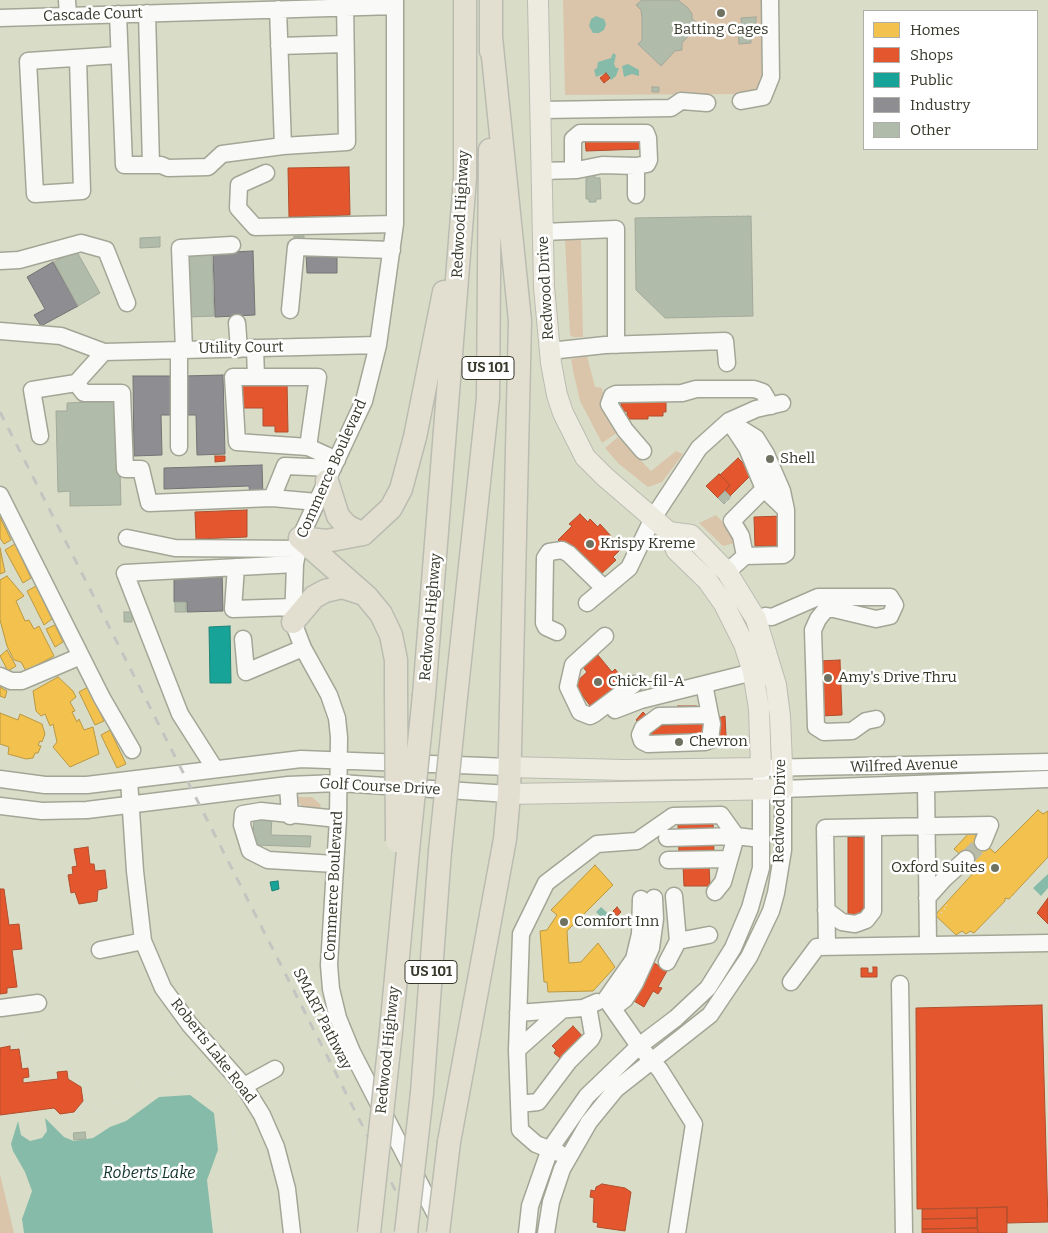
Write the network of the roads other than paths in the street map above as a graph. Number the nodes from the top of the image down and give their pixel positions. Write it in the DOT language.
graph roads {
  1 [pos="465,0"];
  2 [pos="491,0"];
  3 [pos="538,0"];
  4 [pos="770,0"];
  5 [pos="395,3"];
  6 [pos="345,4"];
  7 [pos="236,5"];
  8 [pos="202,6"];
  9 [pos="67,8"];
  10 [pos="278,10"];
  11 [pos="147,13"];
  12 [pos="118,14"];
  13 [pos="0,18"];
  14 [pos="491,36"];
  15 [pos="345,44"];
  16 [pos="279,46"];
  17 [pos="119,55"];
  18 [pos="78,59"];
  19 [pos="741,101"];
  20 [pos="707,103"];
  21 [pos="540,110"];
  22 [pos="282,146"];
  23 [pos="151,165"];
  24 [pos="636,166"];
  25 [pos="573,170"];
  26 [pos="542,171"];
  27 [pos="266,173"];
  28 [pos="465,178"];
  29 [pos="636,195"];
  30 [pos="395,224"];
  31 [pos="543,232"];
  32 [pos="232,245"];
  33 [pos="392,250"];
  34 [pos="0,261"];
  35 [pos="127,303"];
  36 [pos="290,310"];
  37 [pos="237,324"];
  38 [pos="0,331"];
  39 [pos="616,344"];
  40 [pos="378,345"];
  41 [pos="247,348"];
  42 [pos="182,350"];
  43 [pos="550,351"];
  44 [pos="104,352"];
  45 [pos="727,363"];
  46 [pos="256,377"];
  47 [pos="76,383"];
  48 [pos="729,421"];
  49 [pos="40,436"];
  50 [pos="308,446"];
  51 [pos="178,447"];
  52 [pos="643,451"];
  53 [pos="332,470"];
  54 [pos="758,484"];
  55 [pos="0,495"];
  56 [pos="272,498"];
  57 [pos="317,502"];
  58 [pos="786,510"];
  59 [pos="653,518"];
  60 [pos="669,532"];
  61 [pos="363,534"];
  62 [pos="127,538"];
  63 [pos="298,550"];
  64 [pos="745,556"];
  65 [pos="236,567"];
  66 [pos="727,572"];
  67 [pos="604,588"];
  68 [pos="361,593"];
  69 [pos="587,603"];
  70 [pos="293,614"];
  71 [pos="765,616"];
  72 [pos="557,632"];
  73 [pos="605,636"];
  74 [pos="243,639"];
  75 [pos="303,648"];
  76 [pos="81,656"];
  77 [pos="753,672"];
  78 [pos="0,676"];
  79 [pos="634,684"];
  80 [pos="704,684"];
  81 [pos="659,695"];
  82 [pos="615,710"];
  83 [pos="710,715"];
  84 [pos="659,716"];
  85 [pos="876,718"];
  86 [pos="132,750"];
  87 [pos="339,760"];
  88 [pos="1048,762"];
  89 [pos="509,767"];
  90 [pos="761,768"];
  91 [pos="782,768"];
  92 [pos="215,769"];
  93 [pos="0,779"];
  94 [pos="129,780"];
  95 [pos="1048,780"];
  96 [pos="338,783"];
  97 [pos="926,784"];
  98 [pos="288,785"];
  99 [pos="783,789"];
  100 [pos="761,790"];
  101 [pos="509,794"];
  102 [pos="132,804"];
  103 [pos="0,806"];
  104 [pos="290,816"];
  105 [pos="338,819"];
  106 [pos="666,821"];
  107 [pos="926,826"];
  108 [pos="873,834"];
  109 [pos="736,836"];
  110 [pos="667,838"];
  111 [pos="761,839"];
  112 [pos="983,842"];
  113 [pos="402,849"];
  114 [pos="729,859"];
  115 [pos="966,860"];
  116 [pos="335,864"];
  117 [pos="715,892"];
  118 [pos="674,896"];
  119 [pos="927,898"];
  120 [pos="648,899"];
  121 [pos="826,917"];
  122 [pos="709,935"];
  123 [pos="678,941"];
  124 [pos="143,942"];
  125 [pos="1048,943"];
  126 [pos="928,945"];
  127 [pos="827,946"];
  128 [pos="733,948"];
  129 [pos="100,950"];
  130 [pos="750,957"];
  131 [pos="667,962"];
  132 [pos="791,982"];
  133 [pos="900,984"];
  134 [pos="38,1003"];
  135 [pos="610,1003"];
  136 [pos="588,1006"];
  137 [pos="1,1008"];
  138 [pos="562,1010"];
  139 [pos="518,1013"];
  140 [pos="639,1046"];
  141 [pos="517,1050"];
  142 [pos="651,1060"];
  143 [pos="275,1069"];
  144 [pos="244,1086"];
  145 [pos="519,1104"];
  146 [pos="550,1149"];
  147 [pos="568,1157"];
  148 [pos="292,1233"];
  149 [pos="369,1233"];
  150 [pos="406,1233"];
  151 [pos="438,1233"];
  152 [pos="447,1233"];
  153 [pos="527,1233"];
  154 [pos="546,1233"];
  155 [pos="677,1233"];
  156 [pos="904,1233"];
  1 -- 28 [label="highway, Redwood Highway / US 101"];
  2 -- 14 [label="highway, Redwood Highway / US 101"];
  3 -- 21 [label="main road, Redwood Drive"];
  4 -- 19 [label="street"];
  5 -- 6 [label="street, Cascade Court"];
  5 -- 30 [label="street, Commerce Boulevard"];
  6 -- 10 [label="street, Cascade Court"];
  6 -- 15 [label="street"];
  7 -- 8 [label="street, Cascade Court"];
  7 -- 10 [label="street, Cascade Court"];
  8 -- 11 [label="street, Cascade Court"];
  9 -- 12 [label="street, Cascade Court"];
  9 -- 13 [label="street, Cascade Court"];
  10 -- 16 [label="street"];
  11 -- 12 [label="street, Cascade Court"];
  11 -- 23 [label="street"];
  12 -- 17 [label="street"];
  14 -- 89 [label="highway"];
  14 -- 150 [label="highway, Redwood Highway / US 101, bridge"];
  15 -- 16 [label="street"];
  15 -- 22 [label="street"];
  16 -- 22 [label="street"];
  17 -- 18 [label="street"];
  17 -- 23 [label="street"];
  18 -- 18 [label="street"];
  20 -- 21 [label="street"];
  21 -- 26 [label="main road, Redwood Drive"];
  22 -- 23 [label="street"];
  24 -- 25 [label="street"];
  24 -- 25 [label="street"];
  24 -- 29 [label="street"];
  25 -- 26 [label="street"];
  26 -- 31 [label="main road, Redwood Drive"];
  27 -- 30 [label="street"];
  28 -- 61 [label="highway"];
  28 -- 113 [label="highway, Redwood Highway / US 101, bridge"];
  30 -- 33 [label="street, Commerce Boulevard"];
  31 -- 39 [label="street"];
  31 -- 43 [label="main road, Redwood Drive"];
  32 -- 42 [label="street"];
  33 -- 36 [label="street"];
  33 -- 40 [label="street, Commerce Boulevard"];
  34 -- 35 [label="street"];
  37 -- 41 [label="street"];
  38 -- 44 [label="street"];
  39 -- 43 [label="street"];
  39 -- 45 [label="street"];
  40 -- 41 [label="street, Utility Court"];
  40 -- 53 [label="street, Commerce Boulevard"];
  41 -- 42 [label="street, Utility Court"];
  41 -- 46 [label="street"];
  42 -- 44 [label="street, Utility Court"];
  42 -- 51 [label="street"];
  43 -- 59 [label="main road, Redwood Drive"];
  44 -- 47 [label="street"];
  46 -- 50 [label="street"];
  46 -- 50 [label="street"];
  47 -- 49 [label="street"];
  47 -- 56 [label="street"];
  48 -- 52 [label="street"];
  48 -- 54 [label="street"];
  48 -- 58 [label="street"];
  48 -- 59 [label="street"];
  50 -- 53 [label="street"];
  53 -- 56 [label="street"];
  53 -- 57 [label="street, Commerce Boulevard"];
  53 -- 61 [label="highway"];
  54 -- 58 [label="street"];
  54 -- 64 [label="street"];
  55 -- 76 [label="street"];
  56 -- 57 [label="street"];
  57 -- 63 [label="street, Commerce Boulevard"];
  58 -- 64 [label="street"];
  59 -- 60 [label="main road, Redwood Drive"];
  59 -- 67 [label="street"];
  60 -- 66 [label="main road, Redwood Drive"];
  60 -- 77 [label="main road, Redwood Drive"];
  61 -- 63 [label="highway"];
  62 -- 63 [label="street"];
  63 -- 65 [label="street"];
  63 -- 68 [label="highway"];
  63 -- 70 [label="street, Commerce Boulevard"];
  64 -- 66 [label="street"];
  65 -- 70 [label="street"];
  65 -- 92 [label="street"];
  66 -- 91 [label="main road, Redwood Drive"];
  67 -- 69 [label="street"];
  67 -- 72 [label="street"];
  68 -- 70 [label="highway"];
  68 -- 113 [label="highway, bridge"];
  70 -- 75 [label="street, Commerce Boulevard"];
  71 -- 85 [label="street"];
  73 -- 79 [label="street"];
  74 -- 75 [label="street"];
  75 -- 87 [label="street, Commerce Boulevard"];
  76 -- 78 [label="street"];
  76 -- 86 [label="street"];
  77 -- 80 [label="street"];
  77 -- 90 [label="main road, Redwood Drive"];
  80 -- 81 [label="street"];
  80 -- 83 [label="street"];
  81 -- 82 [label="street"];
  81 -- 84 [label="street"];
  83 -- 84 [label="street"];
  83 -- 84 [label="street"];
  87 -- 89 [label="street, Golf Course Drive"];
  87 -- 92 [label="street, Golf Course Drive"];
  87 -- 96 [label="street, Commerce Boulevard"];
  88 -- 91 [label="street, Wilfred Avenue"];
  89 -- 90 [label="main road, Golf Course Drive"];
  89 -- 101 [label="highway"];
  90 -- 91 [label="street, Wilfred Avenue"];
  90 -- 100 [label="street, Redwood Drive"];
  91 -- 99 [label="main road, Redwood Drive"];
  92 -- 94 [label="street, Golf Course Drive"];
  93 -- 94 [label="street, Golf Course Drive"];
  94 -- 102 [label="street, Roberts Lake Road"];
  95 -- 97 [label="street, Wilfred Avenue"];
  96 -- 98 [label="street, Golf Course Drive"];
  96 -- 101 [label="street, Golf Course Drive"];
  96 -- 105 [label="street, Commerce Boulevard"];
  97 -- 99 [label="street, Wilfred Avenue"];
  97 -- 107 [label="street"];
  98 -- 102 [label="street, Golf Course Drive"];
  98 -- 104 [label="street"];
  99 -- 100 [label="main road, Wilfred Avenue"];
  99 -- 130 [label="street, Redwood Drive"];
  100 -- 101 [label="main road, Golf Course Drive"];
  100 -- 111 [label="street, Redwood Drive"];
  101 -- 151 [label="highway, bridge"];
  102 -- 103 [label="street, Golf Course Drive"];
  102 -- 124 [label="street, Roberts Lake Road"];
  104 -- 105 [label="street"];
  104 -- 116 [label="street"];
  105 -- 116 [label="street, Commerce Boulevard"];
  106 -- 109 [label="street"];
  106 -- 110 [label="street"];
  106 -- 139 [label="street"];
  107 -- 112 [label="street"];
  107 -- 119 [label="street"];
  107 -- 121 [label="street"];
  108 -- 121 [label="street"];
  109 -- 110 [label="street"];
  109 -- 111 [label="street"];
  109 -- 114 [label="street"];
  110 -- 114 [label="street"];
  111 -- 128 [label="street, Redwood Drive"];
  113 -- 149 [label="highway, Redwood Highway / US 101, bridge"];
  114 -- 117 [label="street"];
  115 -- 119 [label="street"];
  116 -- 152 [label="street, Commerce Boulevard"];
  118 -- 123 [label="street"];
  119 -- 126 [label="street"];
  120 -- 135 [label="street"];
  121 -- 127 [label="street"];
  122 -- 123 [label="street"];
  123 -- 131 [label="street"];
  124 -- 129 [label="street"];
  124 -- 144 [label="street, Roberts Lake Road"];
  125 -- 126 [label="street"];
  126 -- 127 [label="street"];
  127 -- 132 [label="street"];
  128 -- 130 [label="street"];
  128 -- 140 [label="street, Redwood Drive"];
  130 -- 142 [label="street, Redwood Drive"];
  133 -- 156 [label="street"];
  134 -- 137 [label="street"];
  135 -- 136 [label="street"];
  135 -- 140 [label="street"];
  136 -- 138 [label="street"];
  136 -- 145 [label="street"];
  138 -- 139 [label="street"];
  138 -- 141 [label="street"];
  139 -- 141 [label="street"];
  140 -- 142 [label="street"];
  140 -- 146 [label="street, Redwood Drive"];
  141 -- 145 [label="street"];
  142 -- 147 [label="street, Redwood Drive"];
  142 -- 155 [label="street"];
  143 -- 144 [label="street"];
  144 -- 148 [label="street, Roberts Lake Road"];
  145 -- 146 [label="street"];
  146 -- 147 [label="street"];
  146 -- 153 [label="street, Redwood Drive"];
  147 -- 154 [label="street, Redwood Drive"];
}
